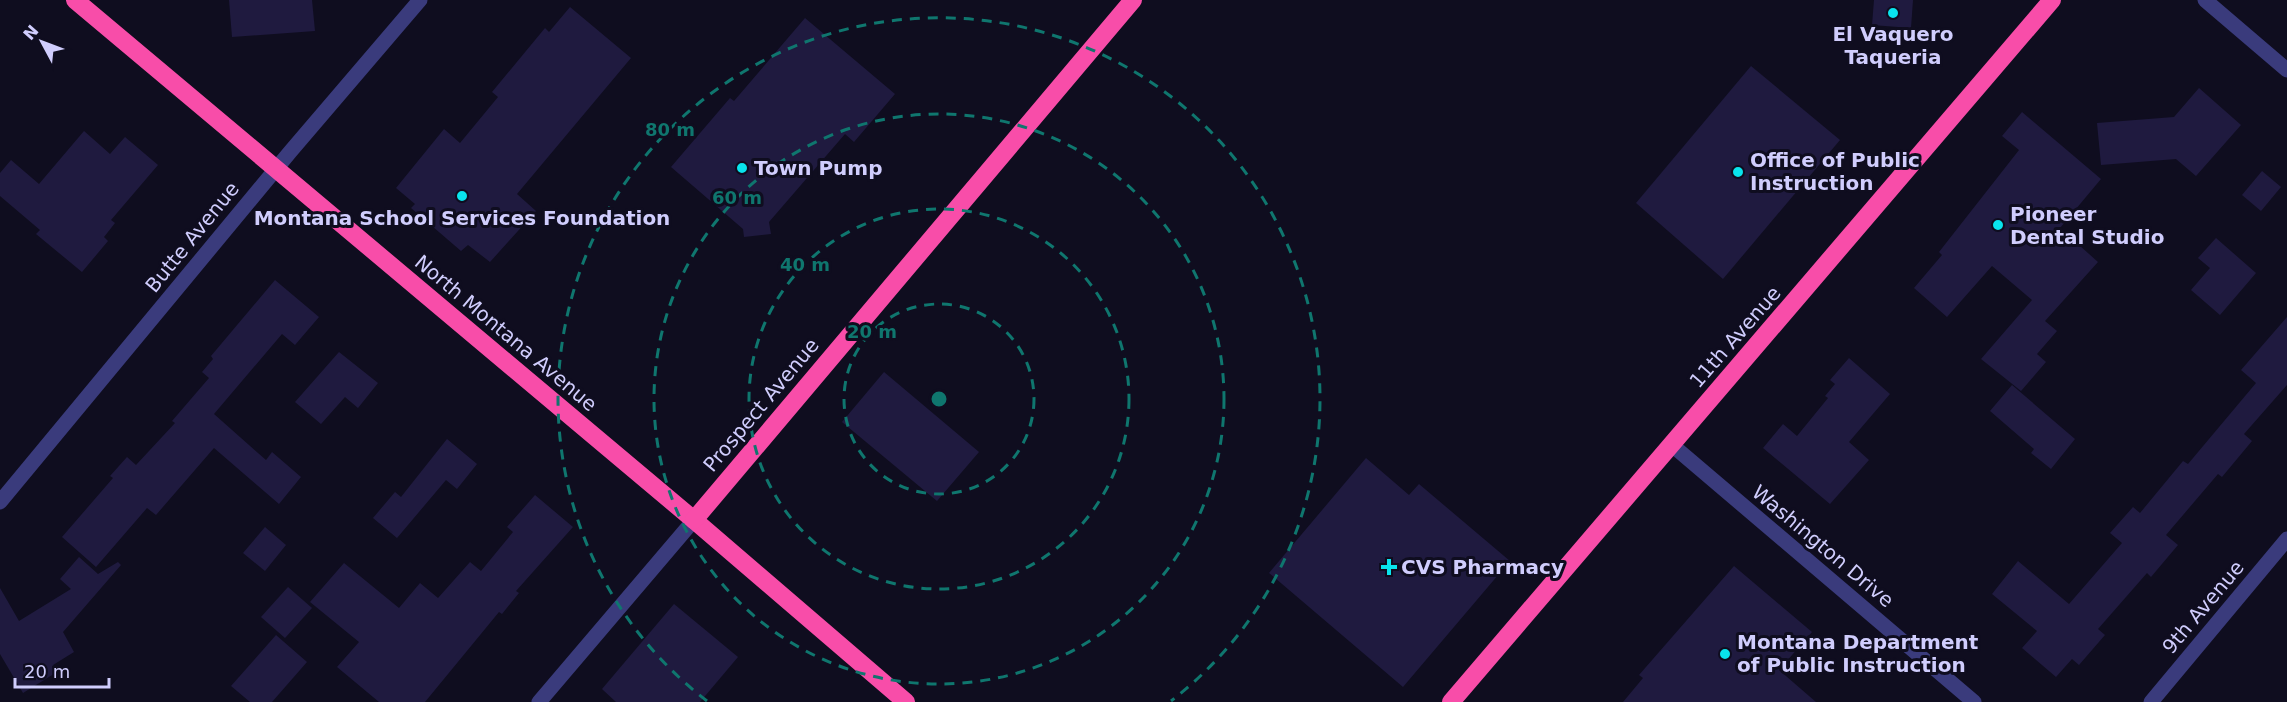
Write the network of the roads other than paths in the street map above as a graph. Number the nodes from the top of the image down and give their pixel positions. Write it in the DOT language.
graph roads {
  1 [pos="75,0"];
  2 [pos="420,0"];
  3 [pos="1133,0"];
  4 [pos="2052,0"];
  5 [pos="2205,0"];
  6 [pos="2287,70"];
  7 [pos="275,169"];
  8 [pos="1672,445"];
  9 [pos="0,502"];
  10 [pos="694,520"];
  11 [pos="2287,539"];
  12 [pos="539,702"];
  13 [pos="906,702"];
  14 [pos="1450,702"];
  15 [pos="1974,702"];
  16 [pos="2151,702"];
  1 -- 7 [label="highway, North Montana Avenue"];
  2 -- 7 [label="street, Butte Avenue"];
  3 -- 10 [label="highway, Prospect Avenue"];
  4 -- 8 [label="highway, 11th Avenue"];
  5 -- 6 [label="street"];
  7 -- 9 [label="street, Butte Avenue"];
  7 -- 10 [label="highway, North Montana Avenue"];
  8 -- 14 [label="highway, 11th Avenue"];
  8 -- 15 [label="street, Washington Drive"];
  10 -- 12 [label="street, Prospect Avenue"];
  10 -- 13 [label="highway, North Montana Avenue"];
  11 -- 16 [label="street, 9th Avenue"];
}
